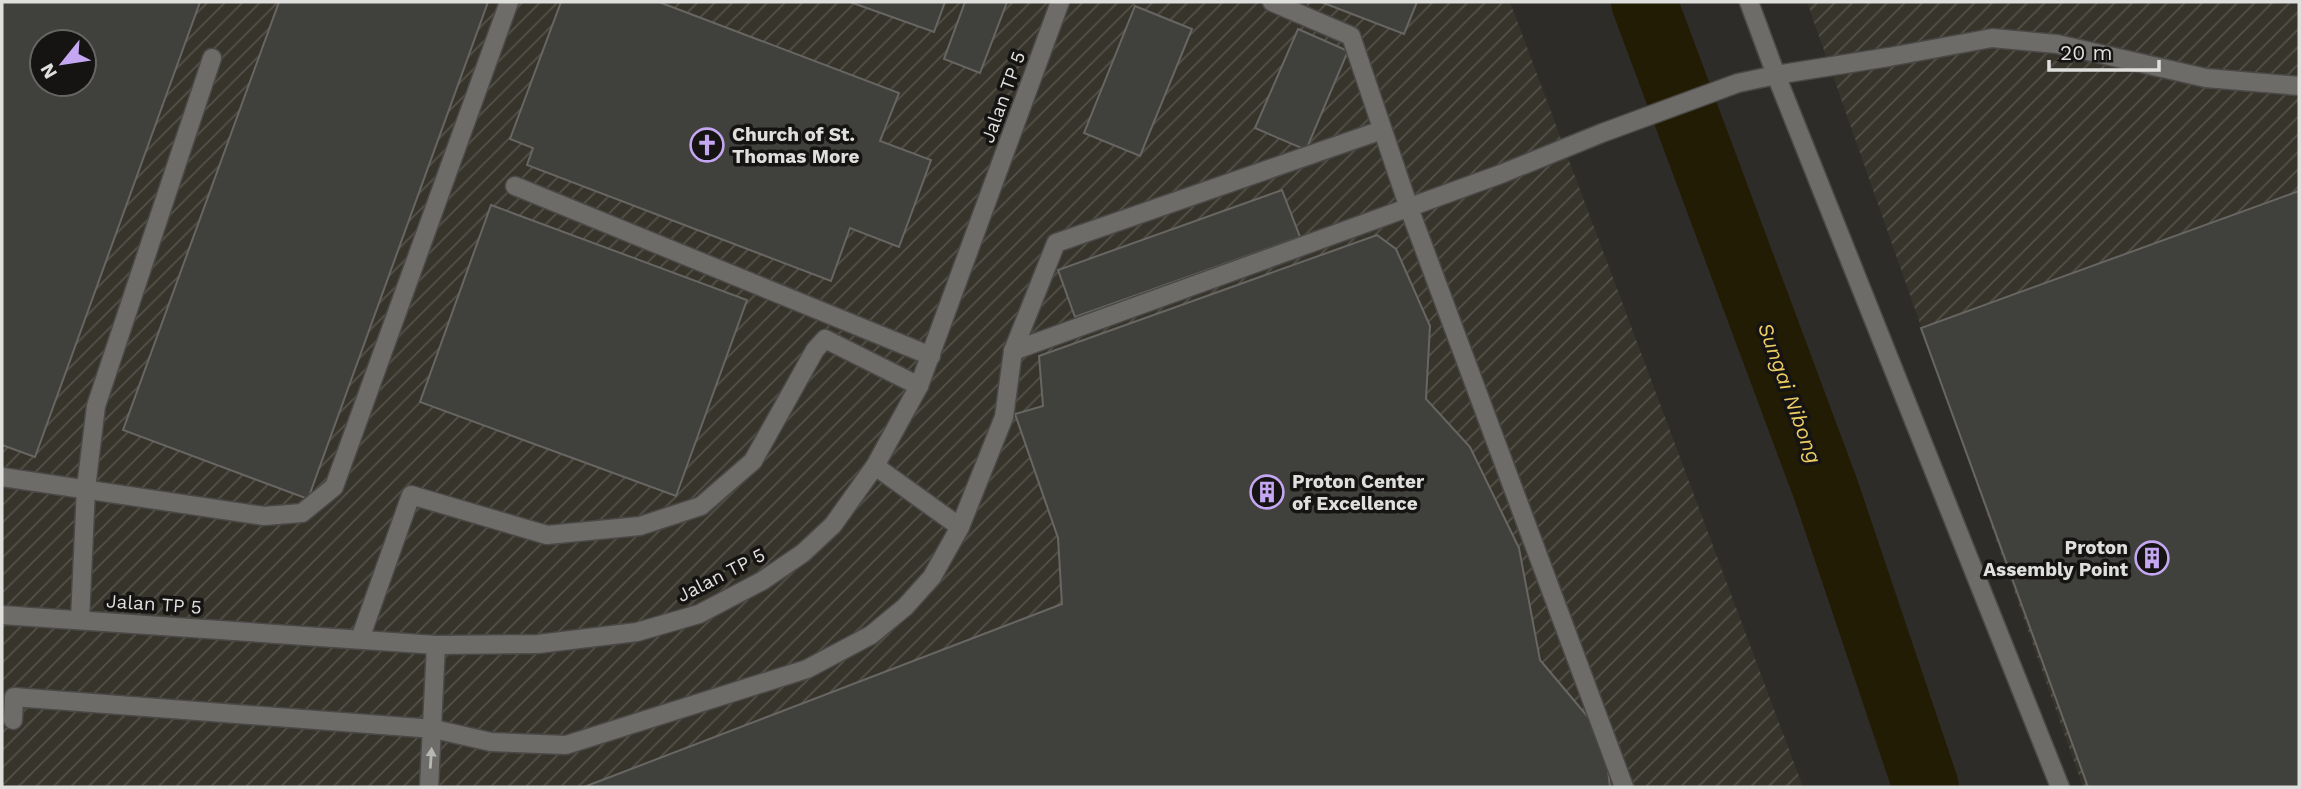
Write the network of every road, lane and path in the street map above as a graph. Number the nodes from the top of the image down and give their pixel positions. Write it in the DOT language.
graph roads {
  1 [pos="509,2"];
  2 [pos="1060,2"];
  3 [pos="1272,2"];
  4 [pos="1749,2"];
  5 [pos="212,58"];
  6 [pos="1776,75"];
  7 [pos="2299,86"];
  8 [pos="1382,130"];
  9 [pos="516,186"];
  10 [pos="1409,208"];
  11 [pos="1013,351"];
  12 [pos="930,356"];
  13 [pos="919,386"];
  14 [pos="875,466"];
  15 [pos="2,477"];
  16 [pos="86,488"];
  17 [pos="960,527"];
  18 [pos="2,615"];
  19 [pos="80,620"];
  20 [pos="360,639"];
  21 [pos="436,645"];
  22 [pos="13,720"];
  23 [pos="434,729"];
  24 [pos="429,787"];
  25 [pos="1624,787"];
  26 [pos="2060,787"];
  1 -- 16 [label="street"];
  2 -- 12 [label="street, Jalan TP 5"];
  3 -- 8 [label="street"];
  4 -- 6 [label="street"];
  5 -- 16 [label="street"];
  6 -- 7 [label="street"];
  6 -- 10 [label="street"];
  6 -- 26 [label="street"];
  8 -- 10 [label="street"];
  8 -- 11 [label="street"];
  9 -- 12 [label="street"];
  10 -- 11 [label="street"];
  10 -- 25 [label="street"];
  11 -- 17 [label="street"];
  12 -- 13 [label="street, Jalan TP 5"];
  13 -- 14 [label="street, Jalan TP 5"];
  13 -- 20 [label="street"];
  14 -- 17 [label="street"];
  14 -- 21 [label="street, Jalan TP 5"];
  15 -- 16 [label="street"];
  16 -- 19 [label="street"];
  17 -- 23 [label="street"];
  18 -- 19 [label="street, Jalan TP 5"];
  19 -- 20 [label="street, Jalan TP 5"];
  20 -- 21 [label="street, Jalan TP 5"];
  21 -- 23 [label="street"];
  22 -- 23 [label="street"];
  24 -- 23 [label="street, one-way"];
}
